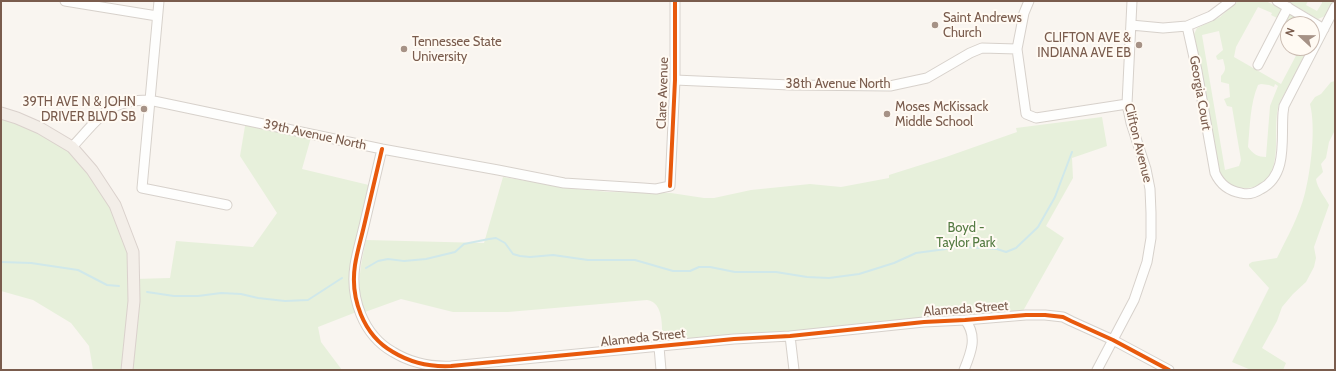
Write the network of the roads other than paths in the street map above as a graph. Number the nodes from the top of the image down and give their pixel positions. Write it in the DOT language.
graph roads {
  1 [pos="65,1"];
  2 [pos="158,1"];
  3 [pos="675,1"];
  4 [pos="1029,1"];
  5 [pos="1132,1"];
  6 [pos="1231,1"];
  7 [pos="1277,1"];
  8 [pos="1335,6"];
  9 [pos="1288,8"];
  10 [pos="157,16"];
  11 [pos="1131,25"];
  12 [pos="1187,26"];
  13 [pos="1324,29"];
  14 [pos="1017,49"];
  15 [pos="1258,65"];
  16 [pos="675,80"];
  17 [pos="149,100"];
  18 [pos="1126,104"];
  19 [pos="1,113"];
  20 [pos="72,147"];
  21 [pos="382,149"];
  22 [pos="670,186"];
  23 [pos="227,205"];
  24 [pos="965,320"];
  25 [pos="790,336"];
  26 [pos="1113,340"];
  27 [pos="659,347"];
  28 [pos="504,366"];
  29 [pos="127,370"];
  30 [pos="661,370"];
  31 [pos="794,370"];
  32 [pos="964,370"];
  33 [pos="1097,370"];
  34 [pos="1169,370"];
  1 -- 10 [label="street"];
  2 -- 10 [label="street"];
  3 -- 16 [label="street, Clare Avenue"];
  4 -- 14 [label="street"];
  5 -- 11 [label="street, Clifton Avenue"];
  6 -- 12 [label="street"];
  7 -- 9 [label="street"];
  8 -- 13 [label="street"];
  9 -- 13 [label="street"];
  9 -- 15 [label="street"];
  10 -- 17 [label="street"];
  11 -- 12 [label="street"];
  11 -- 18 [label="street, Clifton Avenue"];
  12 -- 13 [label="street, Georgia Court"];
  14 -- 16 [label="street, 38th Avenue North"];
  14 -- 18 [label="street"];
  16 -- 22 [label="street, Clare Avenue"];
  17 -- 20 [label="street, 39th Avenue North"];
  17 -- 21 [label="street, 39th Avenue North"];
  17 -- 23 [label="street"];
  18 -- 26 [label="street, Clifton Avenue"];
  19 -- 20 [label="main road"];
  20 -- 29 [label="main road"];
  21 -- 22 [label="street, 39th Avenue North"];
  21 -- 28 [label="street, Alameda Street"];
  24 -- 25 [label="street, Alameda Street"];
  24 -- 26 [label="street, Alameda Street"];
  24 -- 32 [label="street"];
  25 -- 27 [label="street, Alameda Street"];
  25 -- 31 [label="street"];
  26 -- 33 [label="street, Clifton Avenue"];
  26 -- 34 [label="street"];
  27 -- 28 [label="street, Alameda Street"];
  27 -- 30 [label="street"];
}
